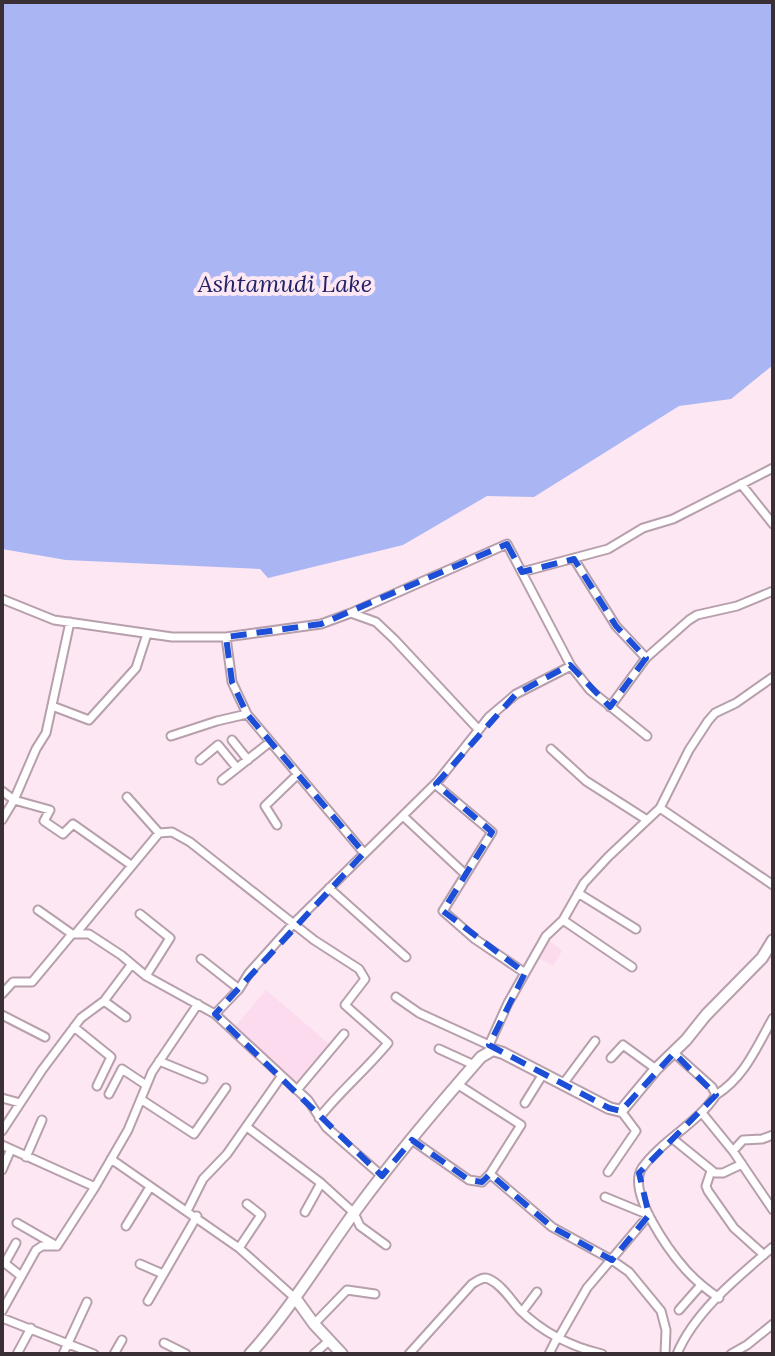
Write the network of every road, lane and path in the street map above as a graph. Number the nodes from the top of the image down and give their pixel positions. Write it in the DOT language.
graph roads {
  1 [pos="773,468"];
  2 [pos="741,484"];
  3 [pos="773,524"];
  4 [pos="574,559"];
  5 [pos="522,572"];
  6 [pos="773,591"];
  7 [pos="2,599"];
  8 [pos="351,613"];
  9 [pos="70,622"];
  10 [pos="147,634"];
  11 [pos="226,637"];
  12 [pos="646,658"];
  13 [pos="571,666"];
  14 [pos="772,680"];
  15 [pos="52,706"];
  16 [pos="610,707"];
  17 [pos="247,714"];
  18 [pos="478,729"];
  19 [pos="171,736"];
  20 [pos="647,736"];
  21 [pos="232,740"];
  22 [pos="270,742"];
  23 [pos="551,749"];
  24 [pos="200,760"];
  25 [pos="248,760"];
  26 [pos="237,768"];
  27 [pos="297,775"];
  28 [pos="222,780"];
  29 [pos="435,784"];
  30 [pos="2,791"];
  31 [pos="127,797"];
  32 [pos="14,800"];
  33 [pos="660,808"];
  34 [pos="403,816"];
  35 [pos="2,820"];
  36 [pos="647,820"];
  37 [pos="277,825"];
  38 [pos="159,833"];
  39 [pos="364,853"];
  40 [pos="131,865"];
  41 [pos="465,874"];
  42 [pos="773,885"];
  43 [pos="329,888"];
  44 [pos="578,893"];
  45 [pos="38,910"];
  46 [pos="140,914"];
  47 [pos="563,920"];
  48 [pos="293,924"];
  49 [pos="636,929"];
  50 [pos="74,933"];
  51 [pos="773,941"];
  52 [pos="406,957"];
  53 [pos="201,959"];
  54 [pos="131,965"];
  55 [pos="632,967"];
  56 [pos="525,973"];
  57 [pos="146,976"];
  58 [pos="239,989"];
  59 [pos="2,994"];
  60 [pos="396,997"];
  61 [pos="104,1001"];
  62 [pos="198,1004"];
  63 [pos="215,1014"];
  64 [pos="2,1015"];
  65 [pos="126,1017"];
  66 [pos="773,1018"];
  67 [pos="74,1027"];
  68 [pos="344,1034"];
  69 [pos="45,1037"];
  70 [pos="595,1041"];
  71 [pos="491,1048"];
  72 [pos="439,1049"];
  73 [pos="674,1053"];
  74 [pos="611,1058"];
  75 [pos="159,1061"];
  76 [pos="474,1065"];
  77 [pos="656,1069"];
  78 [pos="543,1074"];
  79 [pos="281,1077"];
  80 [pos="203,1079"];
  81 [pos="457,1084"];
  82 [pos="563,1084"];
  83 [pos="146,1085"];
  84 [pos="97,1086"];
  85 [pos="226,1088"];
  86 [pos="297,1090"];
  87 [pos="109,1094"];
  88 [pos="716,1095"];
  89 [pos="2,1098"];
  90 [pos="142,1100"];
  91 [pos="20,1103"];
  92 [pos="525,1103"];
  93 [pos="621,1111"];
  94 [pos="702,1113"];
  95 [pos="319,1118"];
  96 [pos="42,1120"];
  97 [pos="247,1127"];
  98 [pos="2,1131"];
  99 [pos="773,1135"];
  100 [pos="673,1139"];
  101 [pos="412,1140"];
  102 [pos="2,1145"];
  103 [pos="11,1149"];
  104 [pos="733,1151"];
  105 [pos="26,1157"];
  106 [pos="111,1159"];
  107 [pos="742,1164"];
  108 [pos="2,1170"];
  109 [pos="711,1171"];
  110 [pos="608,1172"];
  111 [pos="490,1174"];
  112 [pos="382,1176"];
  113 [pos="321,1183"];
  114 [pos="95,1187"];
  115 [pos="150,1187"];
  116 [pos="605,1197"];
  117 [pos="770,1198"];
  118 [pos="247,1204"];
  119 [pos="773,1210"];
  120 [pos="187,1211"];
  121 [pos="305,1212"];
  122 [pos="354,1213"];
  123 [pos="649,1215"];
  124 [pos="197,1216"];
  125 [pos="17,1223"];
  126 [pos="126,1226"];
  127 [pos="16,1243"];
  128 [pos="386,1245"];
  129 [pos="57,1246"];
  130 [pos="773,1247"];
  131 [pos="239,1248"];
  132 [pos="764,1255"];
  133 [pos="612,1260"];
  134 [pos="3,1262"];
  135 [pos="140,1264"];
  136 [pos="163,1274"];
  137 [pos="21,1276"];
  138 [pos="701,1285"];
  139 [pos="537,1292"];
  140 [pos="375,1294"];
  141 [pos="719,1298"];
  142 [pos="296,1299"];
  143 [pos="148,1301"];
  144 [pos="87,1302"];
  145 [pos="679,1310"];
  146 [pos="2,1311"];
  147 [pos="522,1312"];
  148 [pos="2,1318"];
  149 [pos="314,1324"];
  150 [pos="773,1324"];
  151 [pos="31,1328"];
  152 [pos="558,1338"];
  153 [pos="122,1340"];
  154 [pos="330,1340"];
  155 [pos="164,1343"];
  156 [pos="68,1344"];
  157 [pos="17,1354"];
  158 [pos="63,1354"];
  159 [pos="94,1354"];
  160 [pos="114,1354"];
  161 [pos="186,1354"];
  162 [pos="250,1354"];
  163 [pos="314,1354"];
  164 [pos="342,1354"];
  165 [pos="409,1354"];
  166 [pos="549,1354"];
  167 [pos="602,1354"];
  168 [pos="665,1354"];
  169 [pos="677,1354"];
  170 [pos="731,1354"];
  1 -- 2 [label="street"];
  2 -- 3 [label="street"];
  2 -- 4 [label="street"];
  4 -- 5 [label="street"];
  4 -- 12 [label="street"];
  5 -- 8 [label="street"];
  5 -- 13 [label="street"];
  6 -- 12 [label="street"];
  7 -- 9 [label="street"];
  8 -- 11 [label="street"];
  8 -- 18 [label="street"];
  9 -- 10 [label="street"];
  9 -- 15 [label="street"];
  10 -- 11 [label="street"];
  10 -- 15 [label="street"];
  11 -- 17 [label="street"];
  12 -- 16 [label="street"];
  13 -- 16 [label="street"];
  13 -- 18 [label="street"];
  14 -- 33 [label="street"];
  15 -- 32 [label="street"];
  16 -- 20 [label="street"];
  17 -- 19 [label="street"];
  17 -- 22 [label="street"];
  18 -- 29 [label="street"];
  21 -- 25 [label="street"];
  22 -- 25 [label="street"];
  22 -- 27 [label="street"];
  23 -- 36 [label="street"];
  24 -- 26 [label="street"];
  25 -- 26 [label="street"];
  26 -- 28 [label="street"];
  27 -- 37 [label="street"];
  27 -- 39 [label="street"];
  29 -- 34 [label="street"];
  29 -- 41 [label="street"];
  30 -- 32 [label="street"];
  31 -- 38 [label="street"];
  32 -- 35 [label="street"];
  32 -- 40 [label="street"];
  33 -- 36 [label="street"];
  33 -- 42 [label="street"];
  34 -- 39 [label="street"];
  34 -- 41 [label="street"];
  36 -- 44 [label="street"];
  38 -- 40 [label="street"];
  38 -- 48 [label="street"];
  39 -- 43 [label="street"];
  40 -- 50 [label="street"];
  41 -- 56 [label="street"];
  43 -- 48 [label="street"];
  43 -- 52 [label="street"];
  44 -- 47 [label="street"];
  44 -- 49 [label="street"];
  45 -- 50 [label="street"];
  46 -- 57 [label="street"];
  47 -- 55 [label="street"];
  47 -- 56 [label="street"];
  48 -- 58 [label="street"];
  48 -- 95 [label="street"];
  50 -- 54 [label="street"];
  50 -- 59 [label="street"];
  51 -- 73 [label="street"];
  53 -- 58 [label="street"];
  54 -- 57 [label="street"];
  54 -- 61 [label="street"];
  56 -- 71 [label="street"];
  57 -- 62 [label="street"];
  58 -- 63 [label="street"];
  60 -- 71 [label="street"];
  61 -- 65 [label="street"];
  61 -- 67 [label="street"];
  62 -- 63 [label="street"];
  62 -- 75 [label="street"];
  63 -- 79 [label="street"];
  64 -- 69 [label="street"];
  66 -- 88 [label="street"];
  67 -- 84 [label="street"];
  67 -- 91 [label="street"];
  68 -- 86 [label="street"];
  70 -- 82 [label="street"];
  71 -- 76 [label="street"];
  71 -- 78 [label="street"];
  72 -- 76 [label="street"];
  73 -- 77 [label="street"];
  73 -- 88 [label="street"];
  74 -- 77 [label="street"];
  75 -- 80 [label="street"];
  75 -- 83 [label="street"];
  76 -- 81 [label="street"];
  77 -- 93 [label="street"];
  78 -- 82 [label="street"];
  78 -- 92 [label="street"];
  79 -- 86 [label="street"];
  79 -- 97 [label="street"];
  81 -- 101 [label="street"];
  81 -- 111 [label="street"];
  82 -- 93 [label="street"];
  83 -- 87 [label="street"];
  83 -- 90 [label="street"];
  85 -- 90 [label="street"];
  86 -- 95 [label="street"];
  88 -- 94 [label="street"];
  89 -- 91 [label="street"];
  90 -- 106 [label="street"];
  91 -- 98 [label="street"];
  93 -- 110 [label="street"];
  94 -- 100 [label="street"];
  94 -- 104 [label="street"];
  95 -- 112 [label="street"];
  96 -- 105 [label="street"];
  97 -- 113 [label="street"];
  97 -- 120 [label="street"];
  99 -- 104 [label="street"];
  100 -- 109 [label="street"];
  100 -- 123 [label="street"];
  101 -- 111 [label="street"];
  101 -- 112 [label="street"];
  102 -- 103 [label="street"];
  103 -- 105 [label="street"];
  103 -- 108 [label="street"];
  104 -- 107 [label="street"];
  105 -- 114 [label="street"];
  106 -- 114 [label="street"];
  106 -- 115 [label="street"];
  107 -- 109 [label="street"];
  107 -- 117 [label="street"];
  109 -- 132 [label="street"];
  111 -- 133 [label="street"];
  112 -- 122 [label="street"];
  113 -- 121 [label="street"];
  113 -- 122 [label="street"];
  114 -- 129 [label="street"];
  115 -- 120 [label="street"];
  115 -- 126 [label="street"];
  116 -- 123 [label="street"];
  117 -- 119 [label="street"];
  118 -- 131 [label="street"];
  120 -- 124 [label="street"];
  122 -- 128 [label="street"];
  122 -- 142 [label="street"];
  123 -- 133 [label="street"];
  123 -- 138 [label="street"];
  124 -- 131 [label="street"];
  124 -- 136 [label="street"];
  125 -- 129 [label="street"];
  127 -- 134 [label="street"];
  129 -- 137 [label="street"];
  130 -- 132 [label="street"];
  131 -- 142 [label="street"];
  132 -- 141 [label="street"];
  133 -- 152 [label="street"];
  133 -- 168 [label="street"];
  134 -- 137 [label="street"];
  135 -- 136 [label="street"];
  136 -- 143 [label="street"];
  137 -- 146 [label="street"];
  138 -- 141 [label="street"];
  138 -- 145 [label="street"];
  139 -- 147 [label="street"];
  140 -- 149 [label="street"];
  141 -- 169 [label="street"];
  142 -- 149 [label="street"];
  142 -- 162 [label="street"];
  144 -- 156 [label="street"];
  147 -- 152 [label="street"];
  147 -- 165 [label="street"];
  148 -- 151 [label="street"];
  149 -- 154 [label="street"];
  150 -- 170 [label="street"];
  151 -- 156 [label="street"];
  151 -- 157 [label="street"];
  152 -- 166 [label="street"];
  152 -- 167 [label="street"];
  153 -- 160 [label="street"];
  154 -- 163 [label="street"];
  154 -- 164 [label="street"];
  155 -- 161 [label="street"];
  156 -- 158 [label="street"];
  156 -- 159 [label="street"];
}
